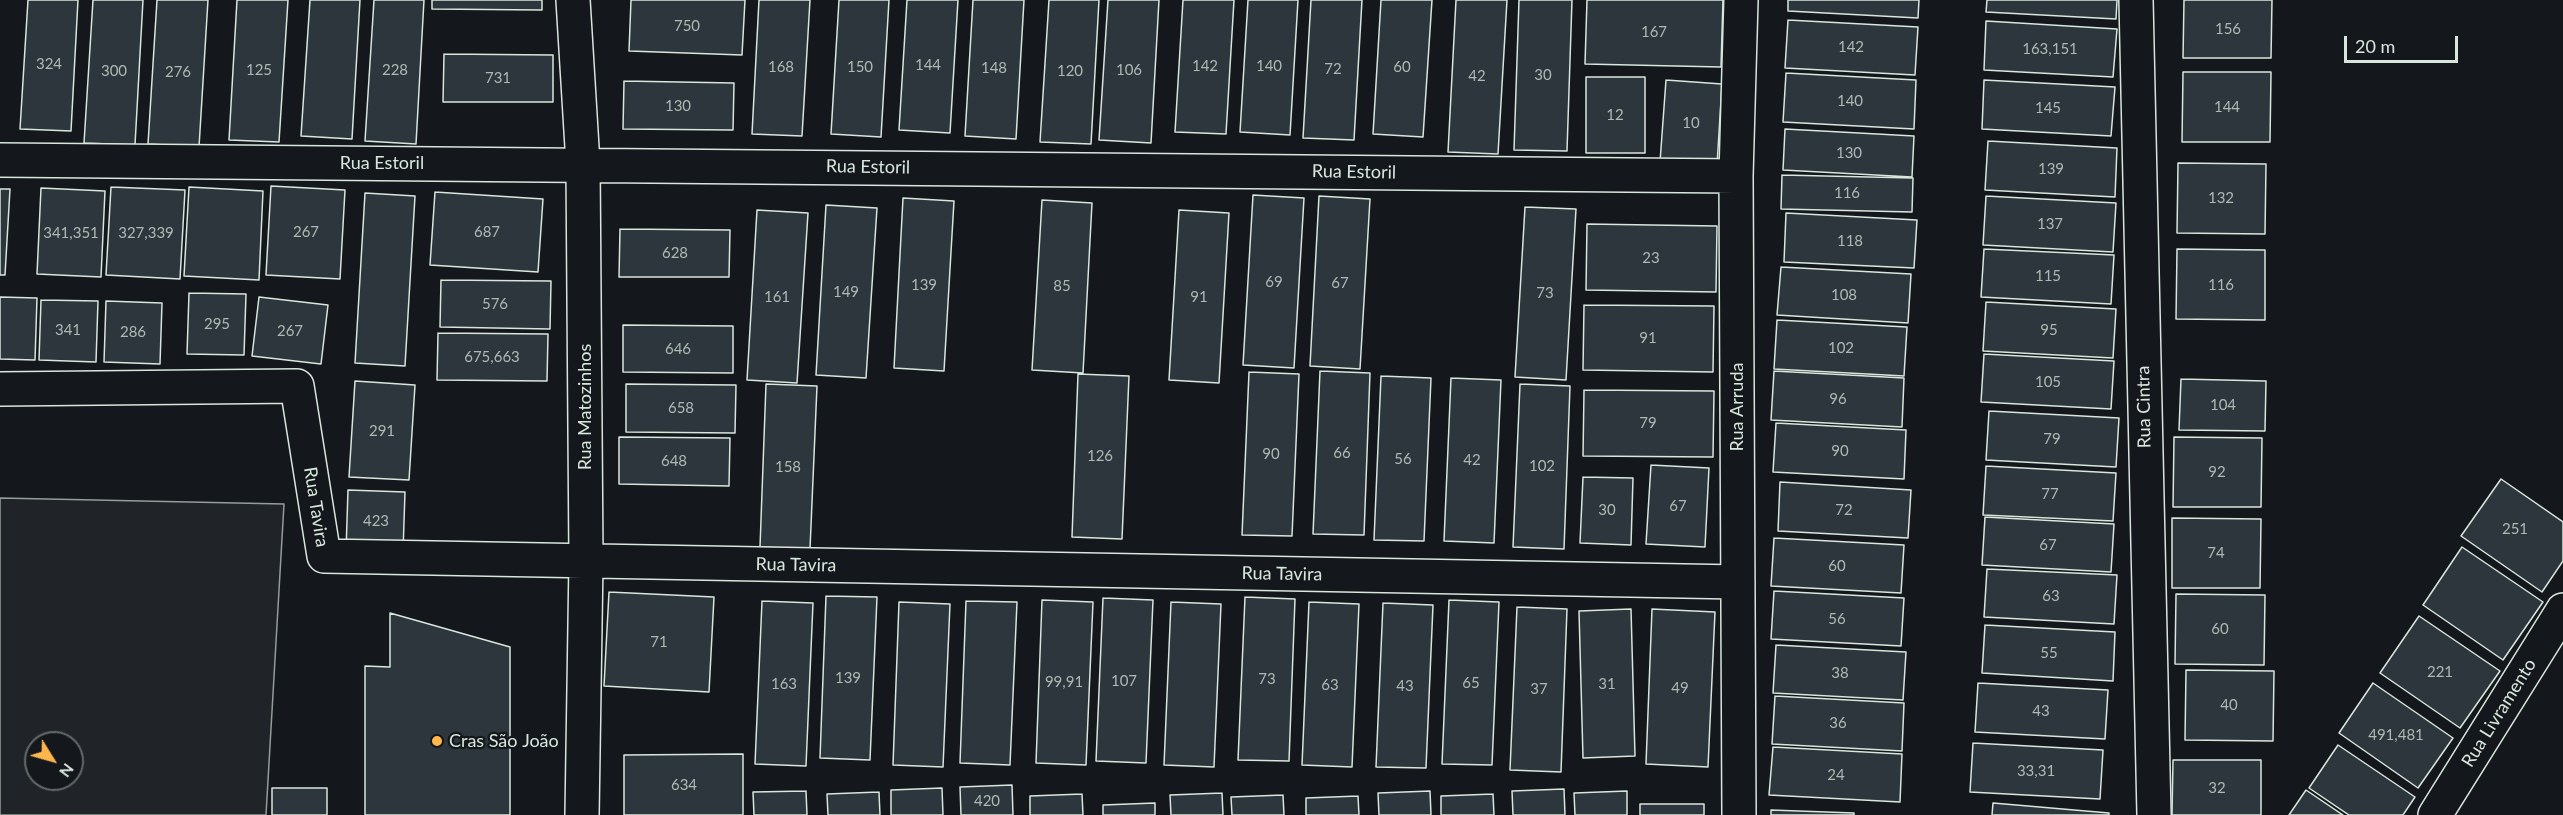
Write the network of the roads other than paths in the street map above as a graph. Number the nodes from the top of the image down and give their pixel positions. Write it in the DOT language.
graph roads {
  1 [pos="573,0"];
  2 [pos="1742,0"];
  3 [pos="2136,0"];
  4 [pos="0,159"];
  5 [pos="583,164"];
  6 [pos="1736,176"];
  7 [pos="0,389"];
  8 [pos="586,561"];
  9 [pos="1738,582"];
  10 [pos="2563,610"];
  11 [pos="582,815"];
  12 [pos="1739,815"];
  13 [pos="2154,815"];
  14 [pos="2435,815"];
  1 -- 5 [label="street, Rua Matozinhos"];
  2 -- 6 [label="street, Rua Arruda"];
  3 -- 13 [label="street, Rua Cintra"];
  4 -- 5 [label="street, Rua Estoril"];
  5 -- 6 [label="street, Rua Estoril"];
  5 -- 8 [label="street, Rua Matozinhos"];
  6 -- 9 [label="street, Rua Arruda"];
  7 -- 8 [label="street, Rua Tavira"];
  8 -- 9 [label="street, Rua Tavira"];
  8 -- 11 [label="street, Rua Matozinhos"];
  9 -- 12 [label="street, Rua Arruda"];
  10 -- 14 [label="street, Rua Livramento"];
}
